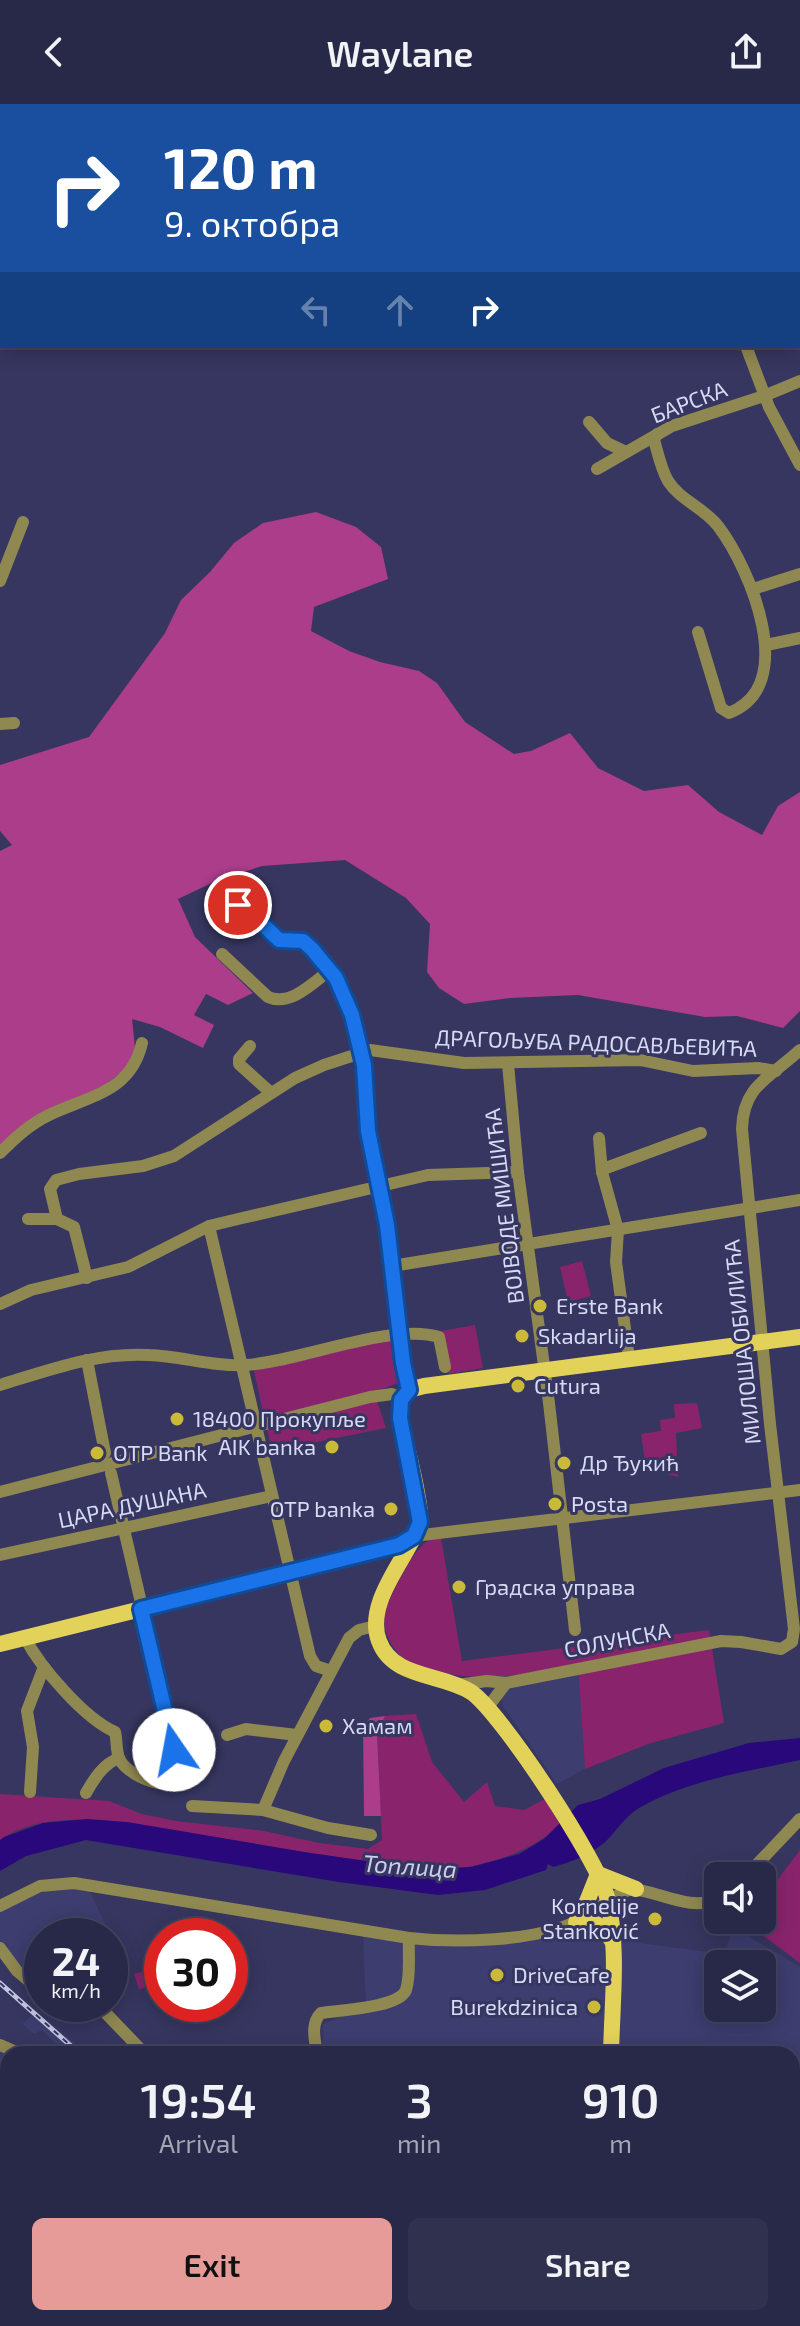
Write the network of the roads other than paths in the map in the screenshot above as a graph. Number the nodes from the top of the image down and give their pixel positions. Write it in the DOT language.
graph roads {
  1 [pos="747,348"];
  2 [pos="800,381"];
  3 [pos="764,396"];
  4 [pos="589,422"];
  5 [pos="657,434"];
  6 [pos="626,452"];
  7 [pos="800,465"];
  8 [pos="597,469"];
  9 [pos="23,522"];
  10 [pos="800,574"];
  11 [pos="0,581"];
  12 [pos="753,589"];
  13 [pos="698,632"];
  14 [pos="800,638"];
  15 [pos="766,645"];
  16 [pos="14,723"];
  17 [pos="0,724"];
  18 [pos="238,905"];
  19 [pos="222,954"];
  20 [pos="330,970"];
  21 [pos="142,1043"];
  22 [pos="250,1046"];
  23 [pos="800,1050"];
  24 [pos="361,1052"];
  25 [pos="508,1064"];
  26 [pos="776,1071"];
  27 [pos="270,1092"];
  28 [pos="701,1133"];
  29 [pos="599,1138"];
  30 [pos="0,1153"];
  31 [pos="518,1172"];
  32 [pos="602,1172"];
  33 [pos="380,1184"];
  34 [pos="800,1200"];
  35 [pos="749,1208"];
  36 [pos="28,1219"];
  37 [pos="57,1219"];
  38 [pos="209,1226"];
  39 [pos="618,1230"];
  40 [pos="528,1244"];
  41 [pos="392,1266"];
  42 [pos="87,1278"];
  43 [pos="0,1304"];
  44 [pos="400,1334"];
  45 [pos="800,1337"];
  46 [pos="762,1342"];
  47 [pos="629,1358"];
  48 [pos="87,1360"];
  49 [pos="241,1365"];
  50 [pos="445,1367"];
  51 [pos="544,1369"];
  52 [pos="0,1385"];
  53 [pos="406,1394"];
  54 [pos="257,1427"];
  55 [pos="105,1453"];
  56 [pos="111,1473"];
  57 [pos="800,1490"];
  58 [pos="0,1492"];
  59 [pos="777,1493"];
  60 [pos="272,1496"];
  61 [pos="561,1519"];
  62 [pos="124,1528"];
  63 [pos="414,1536"];
  64 [pos="374,1552"];
  65 [pos="0,1555"];
  66 [pos="289,1572"];
  67 [pos="392,1578"];
  68 [pos="794,1581"];
  69 [pos="141,1609"];
  70 [pos="375,1626"];
  71 [pos="575,1630"];
  72 [pos="25,1638"];
  73 [pos="0,1644"];
  74 [pos="784,1649"];
  75 [pos="44,1667"];
  76 [pos="331,1671"];
  77 [pos="506,1683"];
  78 [pos="457,1685"];
  79 [pos="488,1707"];
  80 [pos="227,1735"];
  81 [pos="297,1735"];
  82 [pos="119,1758"];
  83 [pos="30,1792"];
  84 [pos="86,1793"];
  85 [pos="192,1806"];
  86 [pos="263,1810"];
  87 [pos="800,1819"];
  88 [pos="371,1835"];
  89 [pos="759,1862"];
  90 [pos="597,1872"];
  91 [pos="636,1889"];
  92 [pos="609,1904"];
  93 [pos="704,1904"];
  94 [pos="0,1906"];
  95 [pos="578,1920"];
  96 [pos="409,1938"];
  97 [pos="612,1941"];
  98 [pos="0,1948"];
  99 [pos="24,1977"];
  100 [pos="114,2022"];
  101 [pos="137,2046"];
  102 [pos="316,2046"];
  103 [pos="611,2046"];
  1 -- 3 [label="street"];
  2 -- 3 [label="street, БАРСКА"];
  3 -- 5 [label="street, БАРСКА"];
  3 -- 7 [label="street"];
  4 -- 6 [label="street"];
  5 -- 6 [label="street, БАРСКА"];
  5 -- 12 [label="street"];
  6 -- 8 [label="street, БАРСКА"];
  9 -- 11 [label="street"];
  10 -- 12 [label="street"];
  12 -- 15 [label="street"];
  13 -- 15 [label="street"];
  14 -- 15 [label="street"];
  16 -- 17 [label="street"];
  18 -- 20 [label="street"];
  19 -- 20 [label="street"];
  20 -- 24 [label="street"];
  21 -- 30 [label="street"];
  22 -- 27 [label="street"];
  23 -- 26 [label="street, МИЛОША ОБИЛИЋА"];
  24 -- 25 [label="street, ДРАГОЉУБА РАДОСАВЉЕВИЋА"];
  24 -- 27 [label="street, ДРАГОЉУБА РАДОСАВЉЕВИЋА"];
  24 -- 33 [label="street"];
  25 -- 26 [label="street, ДРАГОЉУБА РАДОСАВЉЕВИЋА"];
  25 -- 31 [label="street, ВОЈВОДЕ МИШИЋА"];
  26 -- 35 [label="street, МИЛОША ОБИЛИЋА"];
  27 -- 37 [label="street, ДРАГОЉУБА РАДОСАВЉЕВИЋА"];
  28 -- 32 [label="street"];
  29 -- 32 [label="street"];
  31 -- 33 [label="street"];
  31 -- 40 [label="street, ВОЈВОДЕ МИШИЋА"];
  32 -- 39 [label="street"];
  33 -- 38 [label="street"];
  33 -- 41 [label="street"];
  34 -- 35 [label="street"];
  35 -- 39 [label="street"];
  35 -- 46 [label="street, МИЛОША ОБИЛИЋА"];
  36 -- 37 [label="street"];
  37 -- 42 [label="street"];
  38 -- 42 [label="street"];
  38 -- 49 [label="street"];
  39 -- 40 [label="street"];
  39 -- 47 [label="street"];
  40 -- 41 [label="street"];
  40 -- 51 [label="street, ВОЈВОДЕ МИШИЋА"];
  41 -- 44 [label="street"];
  42 -- 43 [label="street"];
  44 -- 49 [label="street"];
  44 -- 50 [label="street"];
  44 -- 53 [label="street"];
  45 -- 46 [label="main road"];
  46 -- 47 [label="main road"];
  46 -- 59 [label="street, МИЛОША ОБИЛИЋА"];
  47 -- 51 [label="main road"];
  48 -- 49 [label="street"];
  48 -- 52 [label="street"];
  48 -- 55 [label="street"];
  49 -- 54 [label="street"];
  51 -- 53 [label="main road"];
  51 -- 61 [label="street, ВОЈВОДЕ МИШИЋА"];
  53 -- 54 [label="street"];
  53 -- 63 [label="main road"];
  54 -- 58 [label="street"];
  54 -- 60 [label="street"];
  56 -- 62 [label="street"];
  57 -- 59 [label="street"];
  59 -- 61 [label="street"];
  59 -- 68 [label="street, МИЛОША ОБИЛИЋА"];
  60 -- 62 [label="street, ЦАРА ДУШАНА"];
  60 -- 66 [label="street"];
  61 -- 63 [label="street"];
  61 -- 71 [label="street, ВОЈВОДЕ МИШИЋА"];
  62 -- 65 [label="street, ЦАРА ДУШАНА"];
  62 -- 69 [label="street"];
  63 -- 64 [label="main road"];
  63 -- 67 [label="main road"];
  64 -- 66 [label="main road"];
  64 -- 67 [label="main road"];
  66 -- 69 [label="main road"];
  66 -- 76 [label="street"];
  67 -- 70 [label="main road"];
  68 -- 74 [label="street, МИЛОША ОБИЛИЋА"];
  69 -- 72 [label="main road"];
  69 -- 82 [label="street"];
  70 -- 76 [label="street"];
  70 -- 78 [label="main road"];
  72 -- 73 [label="main road"];
  72 -- 75 [label="street"];
  74 -- 77 [label="street, СОЛУНСКА"];
  75 -- 82 [label="street"];
  75 -- 83 [label="street"];
  76 -- 81 [label="street"];
  77 -- 78 [label="street, СОЛУНСКА"];
  77 -- 79 [label="street"];
  78 -- 79 [label="main road"];
  79 -- 90 [label="main road"];
  80 -- 81 [label="street"];
  81 -- 86 [label="street"];
  82 -- 84 [label="street"];
  85 -- 86 [label="street"];
  86 -- 88 [label="street"];
  87 -- 89 [label="street"];
  90 -- 91 [label="main road"];
  90 -- 92 [label="main road"];
  90 -- 95 [label="main road"];
  91 -- 92 [label="street"];
  91 -- 93 [label="street"];
  92 -- 95 [label="street"];
  92 -- 97 [label="main road"];
  94 -- 96 [label="street"];
  95 -- 96 [label="street"];
  95 -- 97 [label="main road"];
  96 -- 102 [label="street"];
  97 -- 103 [label="main road"];
  98 -- 99 [label="street"];
  100 -- 101 [label="street"];
}
